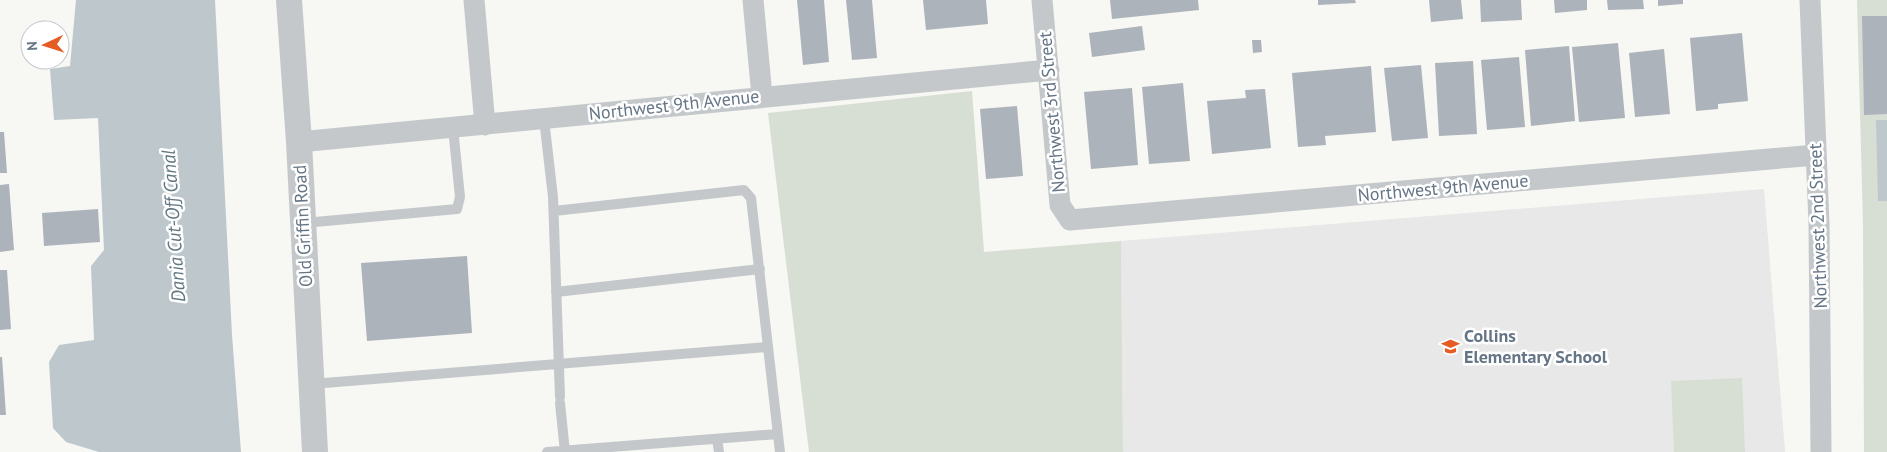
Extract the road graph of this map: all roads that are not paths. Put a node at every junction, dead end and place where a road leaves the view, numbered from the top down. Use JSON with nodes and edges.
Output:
{"nodes":[{"id":1,"x":289,"y":0,"type":"edge"},
{"id":2,"x":474,"y":0,"type":"edge"},
{"id":3,"x":753,"y":0,"type":"edge"},
{"id":4,"x":1042,"y":0,"type":"edge"},
{"id":5,"x":1810,"y":0,"type":"edge"},
{"id":6,"x":1049,"y":70,"type":"junction"},
{"id":7,"x":762,"y":96,"type":"junction"},
{"id":8,"x":544,"y":119,"type":"junction"},
{"id":9,"x":485,"y":125,"type":"junction"},
{"id":10,"x":453,"y":128,"type":"junction"},
{"id":11,"x":299,"y":142,"type":"junction"},
{"id":12,"x":1816,"y":155,"type":"junction"},
{"id":13,"x":554,"y":211,"type":"junction"},
{"id":14,"x":1070,"y":220,"type":"joint"},
{"id":15,"x":303,"y":223,"type":"junction"},
{"id":16,"x":760,"y":269,"type":"junction"},
{"id":17,"x":556,"y":292,"type":"junction"},
{"id":18,"x":768,"y":347,"type":"junction"},
{"id":19,"x":558,"y":365,"type":"junction"},
{"id":20,"x":311,"y":384,"type":"junction"},
{"id":21,"x":778,"y":434,"type":"junction"},
{"id":22,"x":717,"y":439,"type":"junction"},
{"id":23,"x":639,"y":449,"type":"edge"},
{"id":24,"x":315,"y":452,"type":"edge"},
{"id":25,"x":547,"y":452,"type":"edge"},
{"id":26,"x":565,"y":452,"type":"edge"},
{"id":27,"x":719,"y":452,"type":"edge"},
{"id":28,"x":780,"y":452,"type":"edge"},
{"id":29,"x":1821,"y":452,"type":"edge"}],
"edges":[{"from":1,"to":11,"type":"street","name":"Old Griffin Road"},
{"from":2,"to":9,"type":"street"},
{"from":3,"to":7,"type":"street"},
{"from":4,"to":6,"type":"street","name":"Northwest 3rd Street"},
{"from":5,"to":12,"type":"street","name":"Northwest 2nd Street"},
{"from":6,"to":7,"type":"street","name":"Northwest 9th Avenue"},
{"from":6,"to":14,"type":"street","name":"Northwest 3rd Street"},
{"from":7,"to":8,"type":"street","name":"Northwest 9th Avenue"},
{"from":8,"to":9,"type":"street","name":"Northwest 9th Avenue"},
{"from":8,"to":13,"type":"lane"},
{"from":9,"to":10,"type":"street","name":"Northwest 9th Avenue"},
{"from":10,"to":11,"type":"street","name":"Northwest 9th Avenue"},
{"from":10,"to":15,"type":"lane"},
{"from":11,"to":15,"type":"street","name":"Old Griffin Road"},
{"from":12,"to":14,"type":"street","name":"Northwest 9th Avenue"},
{"from":12,"to":29,"type":"street","name":"Northwest 2nd Street"},
{"from":13,"to":16,"type":"lane"},
{"from":13,"to":17,"type":"lane"},
{"from":15,"to":20,"type":"street","name":"Old Griffin Road"},
{"from":16,"to":17,"type":"lane"},
{"from":16,"to":18,"type":"lane"},
{"from":17,"to":19,"type":"lane"},
{"from":18,"to":19,"type":"lane"},
{"from":18,"to":21,"type":"lane"},
{"from":19,"to":20,"type":"lane"},
{"from":19,"to":26,"type":"lane"},
{"from":20,"to":24,"type":"street","name":"Old Griffin Road"},
{"from":21,"to":22,"type":"lane"},
{"from":21,"to":28,"type":"lane"},
{"from":22,"to":23,"type":"lane"},
{"from":22,"to":27,"type":"lane"},
{"from":23,"to":26,"type":"lane"},
{"from":25,"to":26,"type":"lane"}]}
